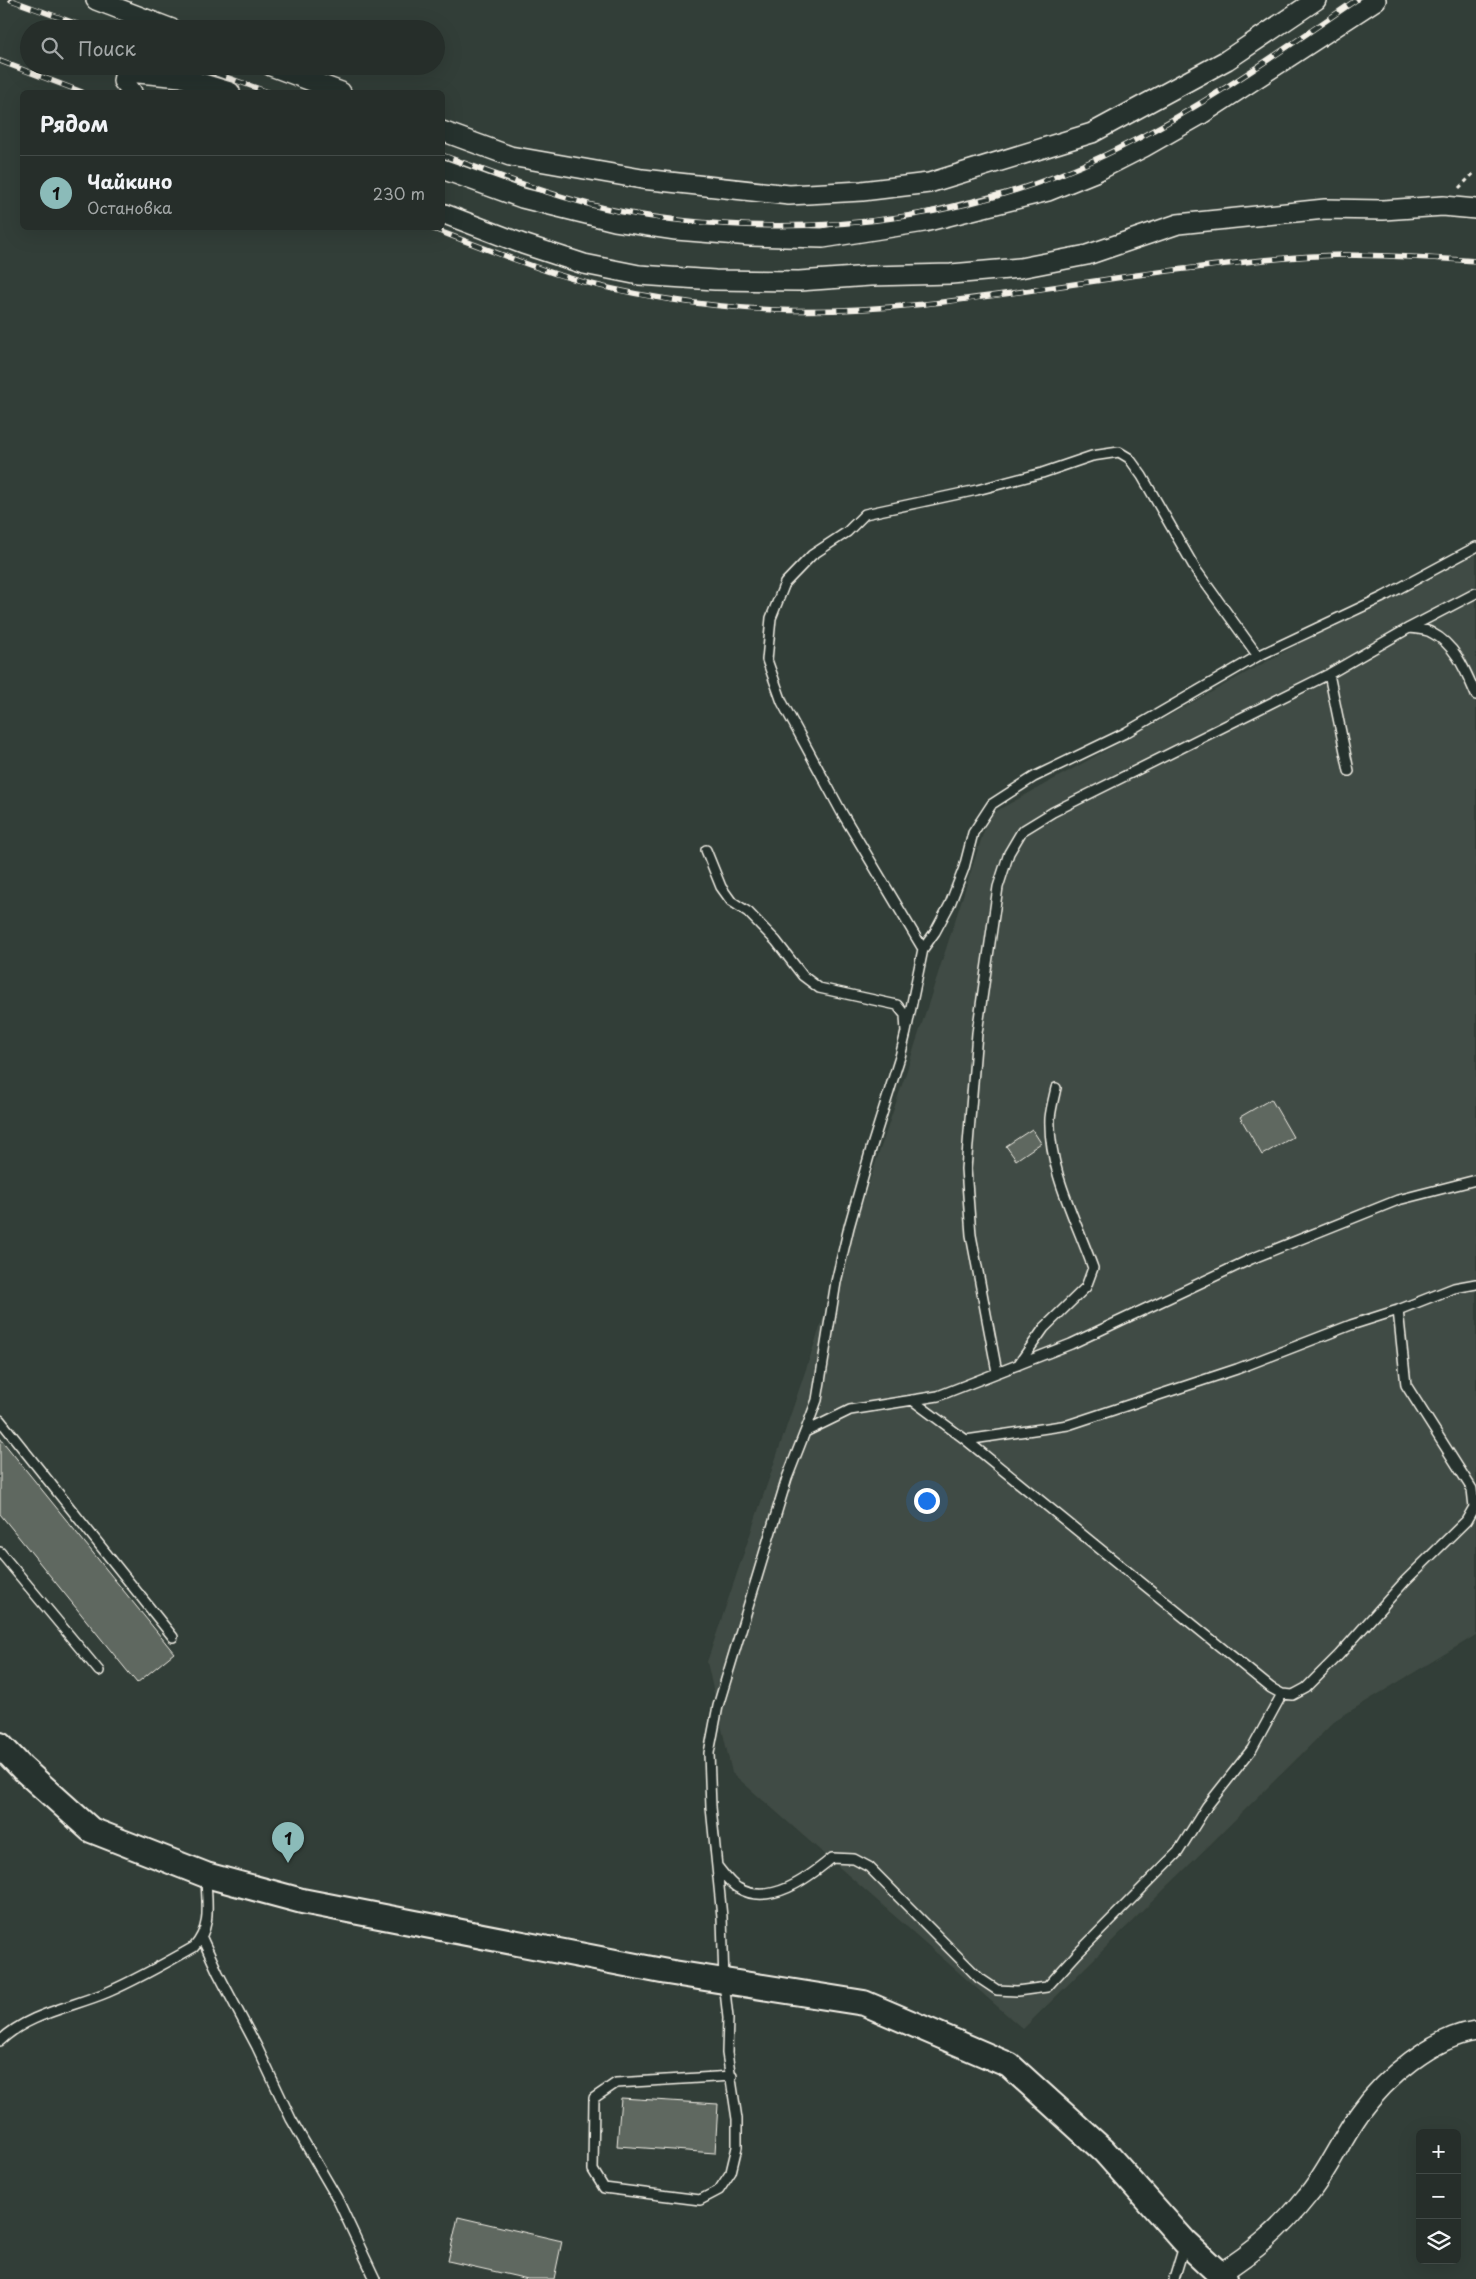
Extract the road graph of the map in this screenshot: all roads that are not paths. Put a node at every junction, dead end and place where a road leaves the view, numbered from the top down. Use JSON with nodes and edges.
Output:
{"nodes":[{"id":1,"x":96,"y":0,"type":"edge"},
{"id":2,"x":1316,"y":0,"type":"edge"},
{"id":3,"x":1376,"y":0,"type":"edge"},
{"id":4,"x":148,"y":20,"type":"edge"},
{"id":5,"x":125,"y":75,"type":"edge"},
{"id":6,"x":160,"y":75,"type":"edge"},
{"id":7,"x":295,"y":75,"type":"edge"},
{"id":8,"x":130,"y":90,"type":"edge"},
{"id":9,"x":223,"y":90,"type":"edge"},
{"id":10,"x":336,"y":90,"type":"edge"},
{"id":11,"x":445,"y":132,"type":"edge"},
{"id":12,"x":445,"y":170,"type":"edge"},
{"id":13,"x":1476,"y":209,"type":"edge"},
{"id":14,"x":445,"y":214,"type":"edge"},
{"id":15,"x":1476,"y":547,"type":"edge"},
{"id":16,"x":1476,"y":593,"type":"edge"},
{"id":17,"x":1409,"y":628,"type":"junction"},
{"id":18,"x":1258,"y":656,"type":"junction"},
{"id":19,"x":1329,"y":674,"type":"junction"},
{"id":20,"x":1476,"y":695,"type":"edge"},
{"id":21,"x":1349,"y":771,"type":"dead end"},
{"id":22,"x":706,"y":850,"type":"dead end"},
{"id":23,"x":923,"y":949,"type":"junction"},
{"id":24,"x":906,"y":1032,"type":"junction"},
{"id":25,"x":1056,"y":1088,"type":"dead end"},
{"id":26,"x":1476,"y":1180,"type":"edge"},
{"id":27,"x":1476,"y":1284,"type":"edge"},
{"id":28,"x":1398,"y":1310,"type":"junction"},
{"id":29,"x":1018,"y":1365,"type":"junction"},
{"id":30,"x":997,"y":1372,"type":"junction"},
{"id":31,"x":912,"y":1400,"type":"junction"},
{"id":32,"x":0,"y":1420,"type":"edge"},
{"id":33,"x":805,"y":1432,"type":"junction"},
{"id":34,"x":966,"y":1440,"type":"junction"},
{"id":35,"x":0,"y":1552,"type":"edge"},
{"id":36,"x":173,"y":1638,"type":"dead end"},
{"id":37,"x":99,"y":1671,"type":"dead end"},
{"id":38,"x":1282,"y":1694,"type":"junction"},
{"id":39,"x":0,"y":1745,"type":"edge"},
{"id":40,"x":717,"y":1866,"type":"junction"},
{"id":41,"x":206,"y":1875,"type":"junction"},
{"id":42,"x":202,"y":1938,"type":"junction"},
{"id":43,"x":724,"y":1982,"type":"junction"},
{"id":44,"x":1476,"y":2031,"type":"edge"},
{"id":45,"x":0,"y":2041,"type":"edge"},
{"id":46,"x":732,"y":2076,"type":"junction"},
{"id":47,"x":1185,"y":2242,"type":"junction"},
{"id":48,"x":1222,"y":2276,"type":"edge"},
{"id":49,"x":375,"y":2279,"type":"edge"},
{"id":50,"x":1174,"y":2279,"type":"edge"}],
"edges":[{"from":1,"to":4,"type":"street"},
{"from":2,"to":11,"type":"street"},
{"from":3,"to":12,"type":"street"},
{"from":5,"to":8,"type":"street"},
{"from":6,"to":9,"type":"street"},
{"from":7,"to":10,"type":"street"},
{"from":13,"to":14,"type":"street"},
{"from":15,"to":18,"type":"lane"},
{"from":16,"to":17,"type":"lane"},
{"from":17,"to":19,"type":"lane"},
{"from":17,"to":20,"type":"lane"},
{"from":18,"to":23,"type":"lane"},
{"from":18,"to":23,"type":"lane"},
{"from":19,"to":21,"type":"lane"},
{"from":19,"to":30,"type":"lane"},
{"from":22,"to":24,"type":"lane"},
{"from":23,"to":24,"type":"lane"},
{"from":24,"to":33,"type":"lane"},
{"from":25,"to":29,"type":"lane"},
{"from":26,"to":29,"type":"lane"},
{"from":27,"to":28,"type":"lane"},
{"from":28,"to":34,"type":"lane"},
{"from":28,"to":38,"type":"lane"},
{"from":29,"to":30,"type":"lane"},
{"from":30,"to":31,"type":"lane"},
{"from":31,"to":33,"type":"lane"},
{"from":31,"to":34,"type":"lane"},
{"from":32,"to":36,"type":"lane"},
{"from":33,"to":40,"type":"lane"},
{"from":34,"to":38,"type":"lane"},
{"from":35,"to":37,"type":"lane"},
{"from":38,"to":40,"type":"lane"},
{"from":39,"to":41,"type":"street"},
{"from":40,"to":43,"type":"lane"},
{"from":41,"to":42,"type":"lane"},
{"from":41,"to":43,"type":"street"},
{"from":42,"to":45,"type":"lane"},
{"from":42,"to":49,"type":"lane"},
{"from":43,"to":46,"type":"lane"},
{"from":43,"to":47,"type":"street"},
{"from":44,"to":48,"type":"street"},
{"from":46,"to":46,"type":"lane"},
{"from":47,"to":48,"type":"street"},
{"from":47,"to":50,"type":"lane"}]}
